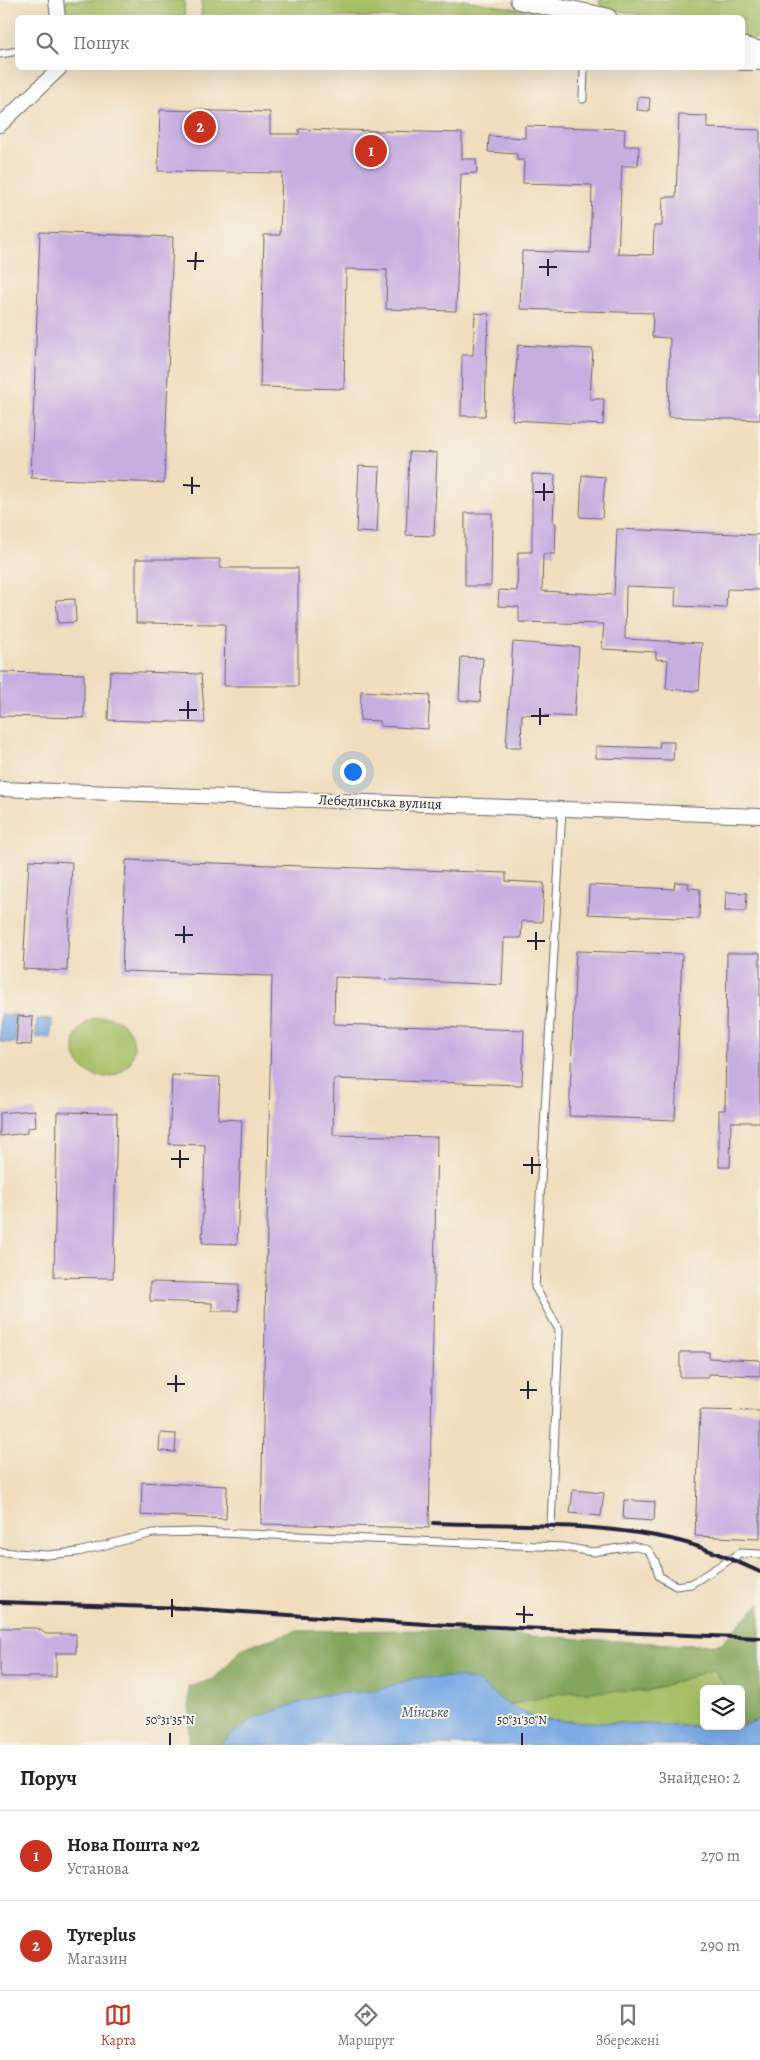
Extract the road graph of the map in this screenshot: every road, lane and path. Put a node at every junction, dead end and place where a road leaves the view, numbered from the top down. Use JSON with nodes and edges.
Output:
{"nodes":[{"id":1,"x":520,"y":0,"type":"edge"},
{"id":2,"x":592,"y":15,"type":"edge"},
{"id":3,"x":745,"y":48,"type":"edge"},
{"id":4,"x":760,"y":51,"type":"edge"},
{"id":5,"x":15,"y":52,"type":"edge"},
{"id":6,"x":0,"y":54,"type":"edge"},
{"id":7,"x":745,"y":63,"type":"edge"},
{"id":8,"x":760,"y":63,"type":"edge"},
{"id":9,"x":55,"y":70,"type":"edge"},
{"id":10,"x":584,"y":70,"type":"edge"},
{"id":11,"x":583,"y":99,"type":"dead end"},
{"id":12,"x":0,"y":125,"type":"edge"},
{"id":13,"x":0,"y":789,"type":"edge"},
{"id":14,"x":562,"y":809,"type":"junction"},
{"id":15,"x":760,"y":816,"type":"edge"},
{"id":16,"x":552,"y":1527,"type":"dead end"},
{"id":17,"x":0,"y":1552,"type":"edge"},
{"id":18,"x":760,"y":1554,"type":"edge"}],
"edges":[{"from":1,"to":2,"type":"main road"},
{"from":3,"to":4,"type":"main road"},
{"from":5,"to":6,"type":"lane"},
{"from":7,"to":8,"type":"street"},
{"from":9,"to":12,"type":"street"},
{"from":10,"to":11,"type":"lane"},
{"from":13,"to":14,"type":"street","name":"Лебединська вулиця"},
{"from":14,"to":15,"type":"street","name":"Лебединська вулиця"},
{"from":14,"to":16,"type":"lane"},
{"from":17,"to":18,"type":"lane"}]}
